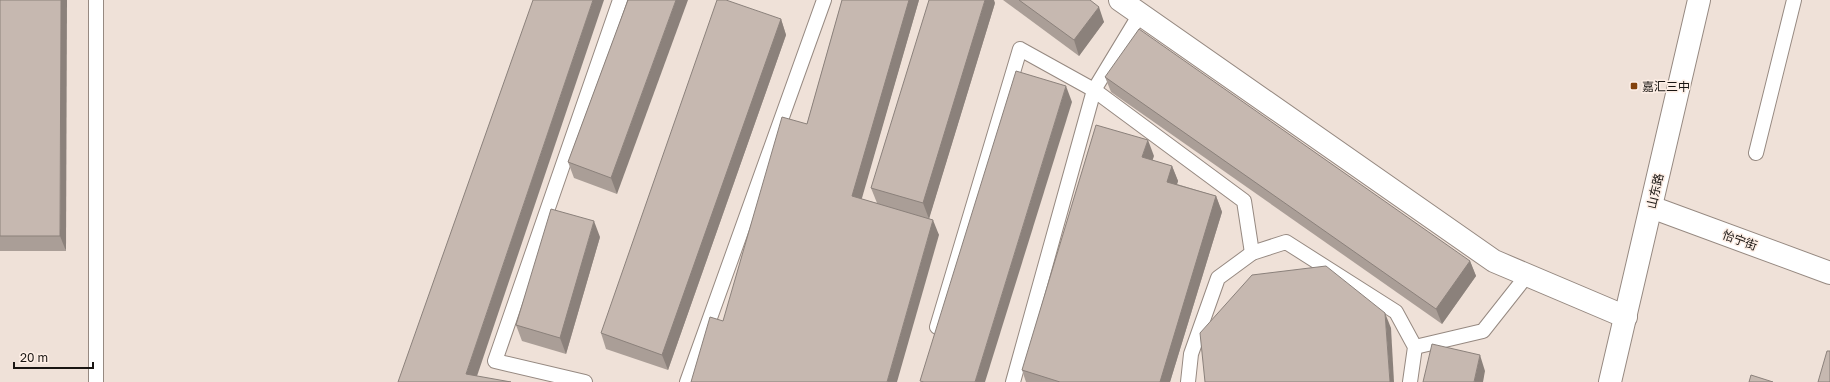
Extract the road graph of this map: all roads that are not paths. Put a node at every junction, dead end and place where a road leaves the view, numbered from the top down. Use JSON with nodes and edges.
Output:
{"nodes":[{"id":1,"x":96,"y":0,"type":"edge"},
{"id":2,"x":620,"y":0,"type":"edge"},
{"id":3,"x":824,"y":0,"type":"edge"},
{"id":4,"x":1120,"y":0,"type":"edge"},
{"id":5,"x":1699,"y":0,"type":"edge"},
{"id":6,"x":1794,"y":0,"type":"edge"},
{"id":7,"x":1140,"y":14,"type":"junction"},
{"id":8,"x":1094,"y":90,"type":"junction"},
{"id":9,"x":1756,"y":153,"type":"dead end"},
{"id":10,"x":1651,"y":207,"type":"junction"},
{"id":11,"x":1252,"y":253,"type":"junction"},
{"id":12,"x":1830,"y":273,"type":"edge"},
{"id":13,"x":1528,"y":274,"type":"junction"},
{"id":14,"x":1626,"y":317,"type":"junction"},
{"id":15,"x":934,"y":337,"type":"edge"},
{"id":16,"x":1415,"y":347,"type":"junction"},
{"id":17,"x":96,"y":382,"type":"edge"},
{"id":18,"x":585,"y":382,"type":"edge"},
{"id":19,"x":688,"y":382,"type":"edge"},
{"id":20,"x":1013,"y":382,"type":"edge"},
{"id":21,"x":1188,"y":382,"type":"edge"},
{"id":22,"x":1410,"y":382,"type":"edge"},
{"id":23,"x":1610,"y":382,"type":"edge"}],
"edges":[{"from":1,"to":17,"type":"lane"},
{"from":2,"to":18,"type":"lane"},
{"from":3,"to":19,"type":"lane"},
{"from":4,"to":7,"type":"street"},
{"from":5,"to":10,"type":"street","name":"山东路"},
{"from":6,"to":9,"type":"lane"},
{"from":7,"to":8,"type":"lane"},
{"from":7,"to":13,"type":"street"},
{"from":8,"to":11,"type":"lane"},
{"from":8,"to":15,"type":"lane"},
{"from":8,"to":20,"type":"lane"},
{"from":10,"to":12,"type":"street","name":"怡宁街"},
{"from":10,"to":14,"type":"street","name":"山东路"},
{"from":11,"to":16,"type":"lane"},
{"from":11,"to":21,"type":"lane"},
{"from":13,"to":14,"type":"street"},
{"from":13,"to":16,"type":"lane"},
{"from":14,"to":23,"type":"street","name":"山东路"},
{"from":16,"to":22,"type":"lane"}]}
